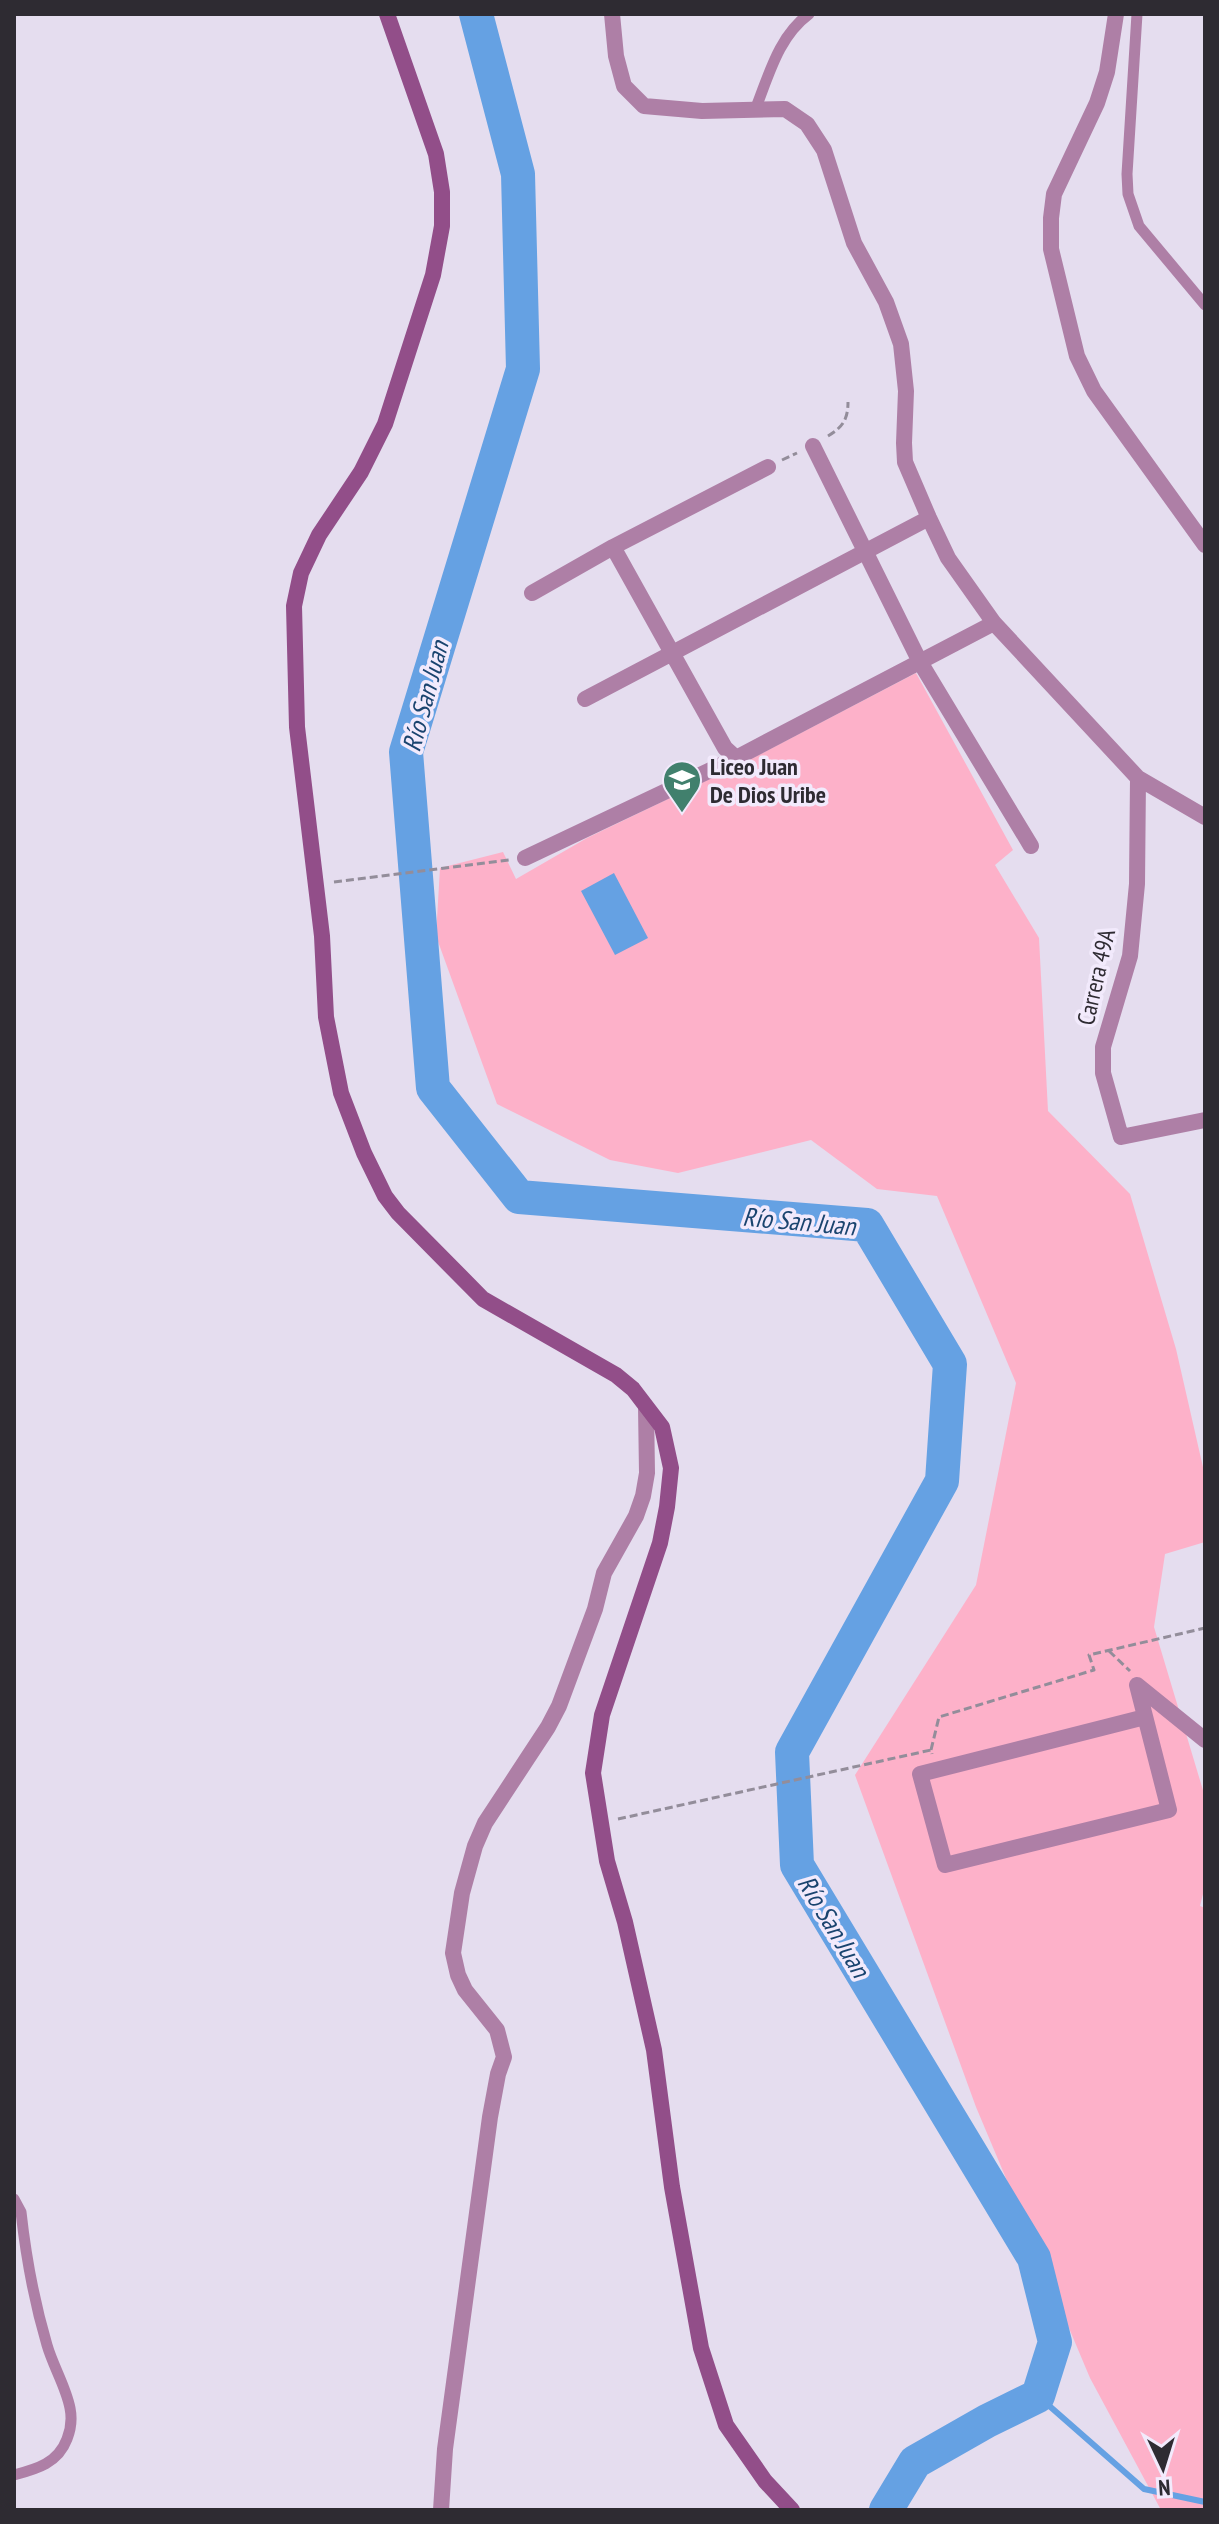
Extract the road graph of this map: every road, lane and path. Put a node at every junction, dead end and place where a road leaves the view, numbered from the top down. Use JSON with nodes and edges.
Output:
{"nodes":[{"id":1,"x":387,"y":14,"type":"edge"},
{"id":2,"x":612,"y":14,"type":"edge"},
{"id":3,"x":809,"y":14,"type":"edge"},
{"id":4,"x":1116,"y":14,"type":"edge"},
{"id":5,"x":1137,"y":14,"type":"edge"},
{"id":6,"x":755,"y":110,"type":"junction"},
{"id":7,"x":1205,"y":305,"type":"edge"},
{"id":8,"x":813,"y":446,"type":"dead end"},
{"id":9,"x":768,"y":467,"type":"dead end"},
{"id":10,"x":929,"y":518,"type":"junction"},
{"id":11,"x":1205,"y":545,"type":"edge"},
{"id":12,"x":613,"y":547,"type":"junction"},
{"id":13,"x":867,"y":552,"type":"junction"},
{"id":14,"x":532,"y":593,"type":"dead end"},
{"id":15,"x":994,"y":623,"type":"junction"},
{"id":16,"x":672,"y":653,"type":"junction"},
{"id":17,"x":920,"y":662,"type":"junction"},
{"id":18,"x":585,"y":699,"type":"dead end"},
{"id":19,"x":736,"y":758,"type":"junction"},
{"id":20,"x":1138,"y":778,"type":"junction"},
{"id":21,"x":1205,"y":817,"type":"edge"},
{"id":22,"x":1031,"y":846,"type":"dead end"},
{"id":23,"x":525,"y":858,"type":"joint"},
{"id":24,"x":345,"y":881,"type":"dead end"},
{"id":25,"x":1205,"y":1120,"type":"edge"},
{"id":26,"x":646,"y":1407,"type":"junction"},
{"id":27,"x":1205,"y":1628,"type":"edge"},
{"id":28,"x":1108,"y":1650,"type":"junction"},
{"id":29,"x":1137,"y":1685,"type":"junction"},
{"id":30,"x":1145,"y":1717,"type":"junction"},
{"id":31,"x":1205,"y":1740,"type":"edge"},
{"id":32,"x":931,"y":1750,"type":"junction"},
{"id":33,"x":938,"y":1769,"type":"junction"},
{"id":34,"x":601,"y":1823,"type":"junction"},
{"id":35,"x":14,"y":2199,"type":"edge"},
{"id":36,"x":14,"y":2475,"type":"edge"},
{"id":37,"x":441,"y":2510,"type":"edge"},
{"id":38,"x":792,"y":2510,"type":"edge"}],
"edges":[{"from":1,"to":26,"type":"main road"},
{"from":2,"to":6,"type":"street"},
{"from":3,"to":6,"type":"lane"},
{"from":4,"to":11,"type":"street"},
{"from":5,"to":7,"type":"lane"},
{"from":6,"to":10,"type":"street"},
{"from":8,"to":13,"type":"street"},
{"from":9,"to":12,"type":"street"},
{"from":10,"to":13,"type":"street"},
{"from":10,"to":15,"type":"street"},
{"from":12,"to":14,"type":"street"},
{"from":12,"to":16,"type":"street"},
{"from":13,"to":16,"type":"street"},
{"from":13,"to":17,"type":"street"},
{"from":15,"to":17,"type":"street"},
{"from":15,"to":20,"type":"street"},
{"from":16,"to":18,"type":"street"},
{"from":16,"to":19,"type":"street"},
{"from":17,"to":19,"type":"street"},
{"from":17,"to":22,"type":"street"},
{"from":19,"to":23,"type":"street"},
{"from":20,"to":21,"type":"street"},
{"from":20,"to":25,"type":"street","name":"Carrera 49A"},
{"from":23,"to":24,"type":"path"},
{"from":26,"to":34,"type":"main road"},
{"from":26,"to":37,"type":"street"},
{"from":27,"to":28,"type":"path"},
{"from":28,"to":29,"type":"path"},
{"from":28,"to":32,"type":"path"},
{"from":29,"to":30,"type":"street"},
{"from":29,"to":31,"type":"street"},
{"from":30,"to":33,"type":"street"},
{"from":30,"to":33,"type":"street"},
{"from":32,"to":33,"type":"path"},
{"from":32,"to":34,"type":"path"},
{"from":34,"to":38,"type":"main road"},
{"from":35,"to":36,"type":"lane"}]}
